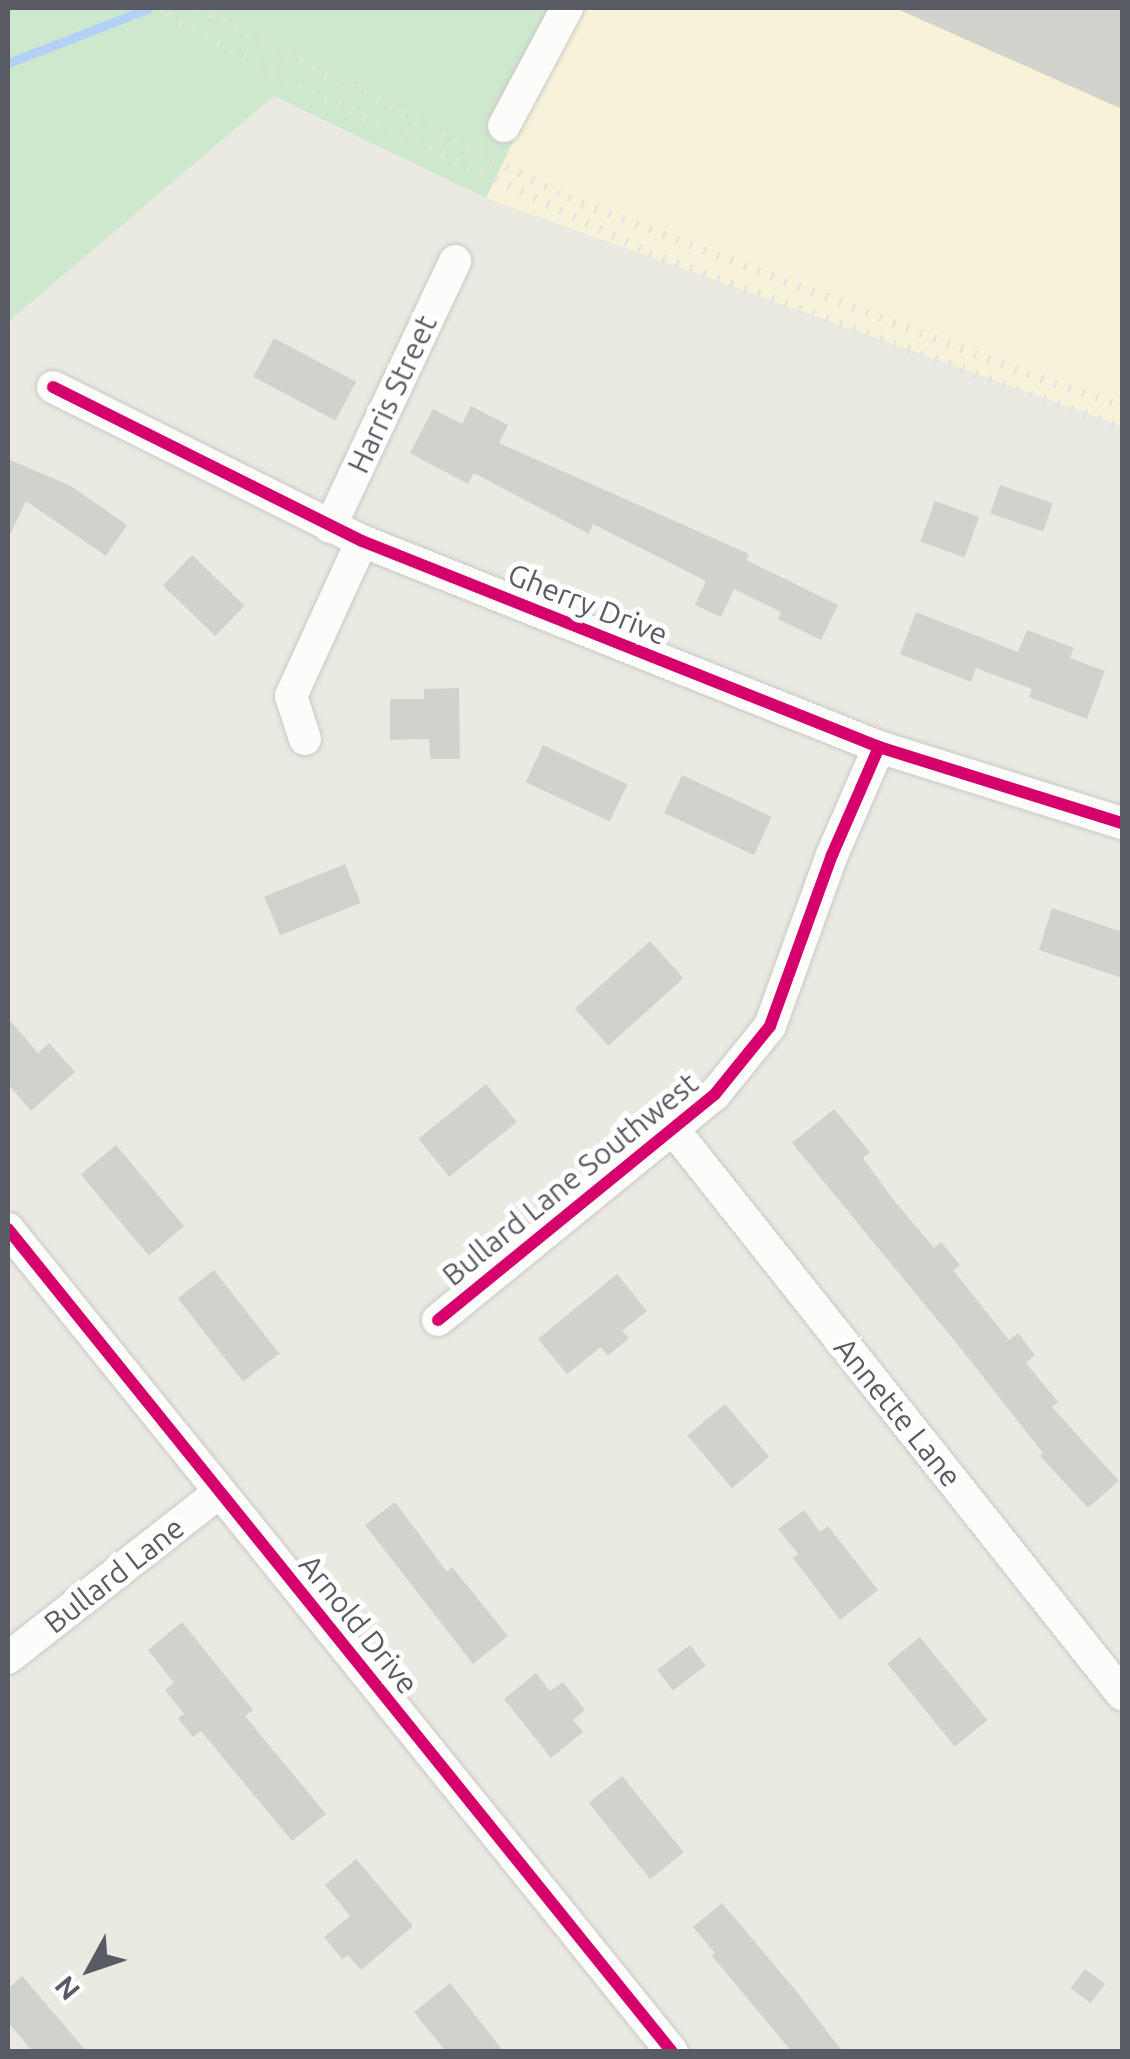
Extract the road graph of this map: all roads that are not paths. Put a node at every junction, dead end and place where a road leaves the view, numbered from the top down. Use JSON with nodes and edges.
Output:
{"nodes":[{"id":1,"x":566,"y":8,"type":"edge"},
{"id":2,"x":504,"y":126,"type":"dead end"},
{"id":3,"x":455,"y":261,"type":"dead end"},
{"id":4,"x":53,"y":387,"type":"dead end"},
{"id":5,"x":330,"y":527,"type":"junction"},
{"id":6,"x":362,"y":541,"type":"junction"},
{"id":7,"x":305,"y":739,"type":"dead end"},
{"id":8,"x":879,"y":748,"type":"junction"},
{"id":9,"x":1122,"y":823,"type":"edge"},
{"id":10,"x":673,"y":1130,"type":"junction"},
{"id":11,"x":8,"y":1229,"type":"edge"},
{"id":12,"x":438,"y":1320,"type":"dead end"},
{"id":13,"x":220,"y":1492,"type":"junction"},
{"id":14,"x":8,"y":1658,"type":"edge"},
{"id":15,"x":1122,"y":1694,"type":"edge"},
{"id":16,"x":672,"y":2052,"type":"edge"}],
"edges":[{"from":1,"to":2,"type":"street"},
{"from":3,"to":5,"type":"street","name":"Harris Street"},
{"from":4,"to":5,"type":"street","name":"Gherry Drive"},
{"from":5,"to":6,"type":"street","name":"Gherry Drive"},
{"from":6,"to":7,"type":"street"},
{"from":6,"to":8,"type":"street","name":"Gherry Drive"},
{"from":8,"to":9,"type":"street","name":"Gherry Drive"},
{"from":8,"to":10,"type":"street","name":"Bullard Lane Southwest"},
{"from":10,"to":12,"type":"street","name":"Bullard Lane Southwest"},
{"from":10,"to":15,"type":"street","name":"Annette Lane"},
{"from":11,"to":13,"type":"street","name":"Arnold Drive"},
{"from":13,"to":14,"type":"street","name":"Bullard Lane"},
{"from":13,"to":16,"type":"street","name":"Arnold Drive"}]}
